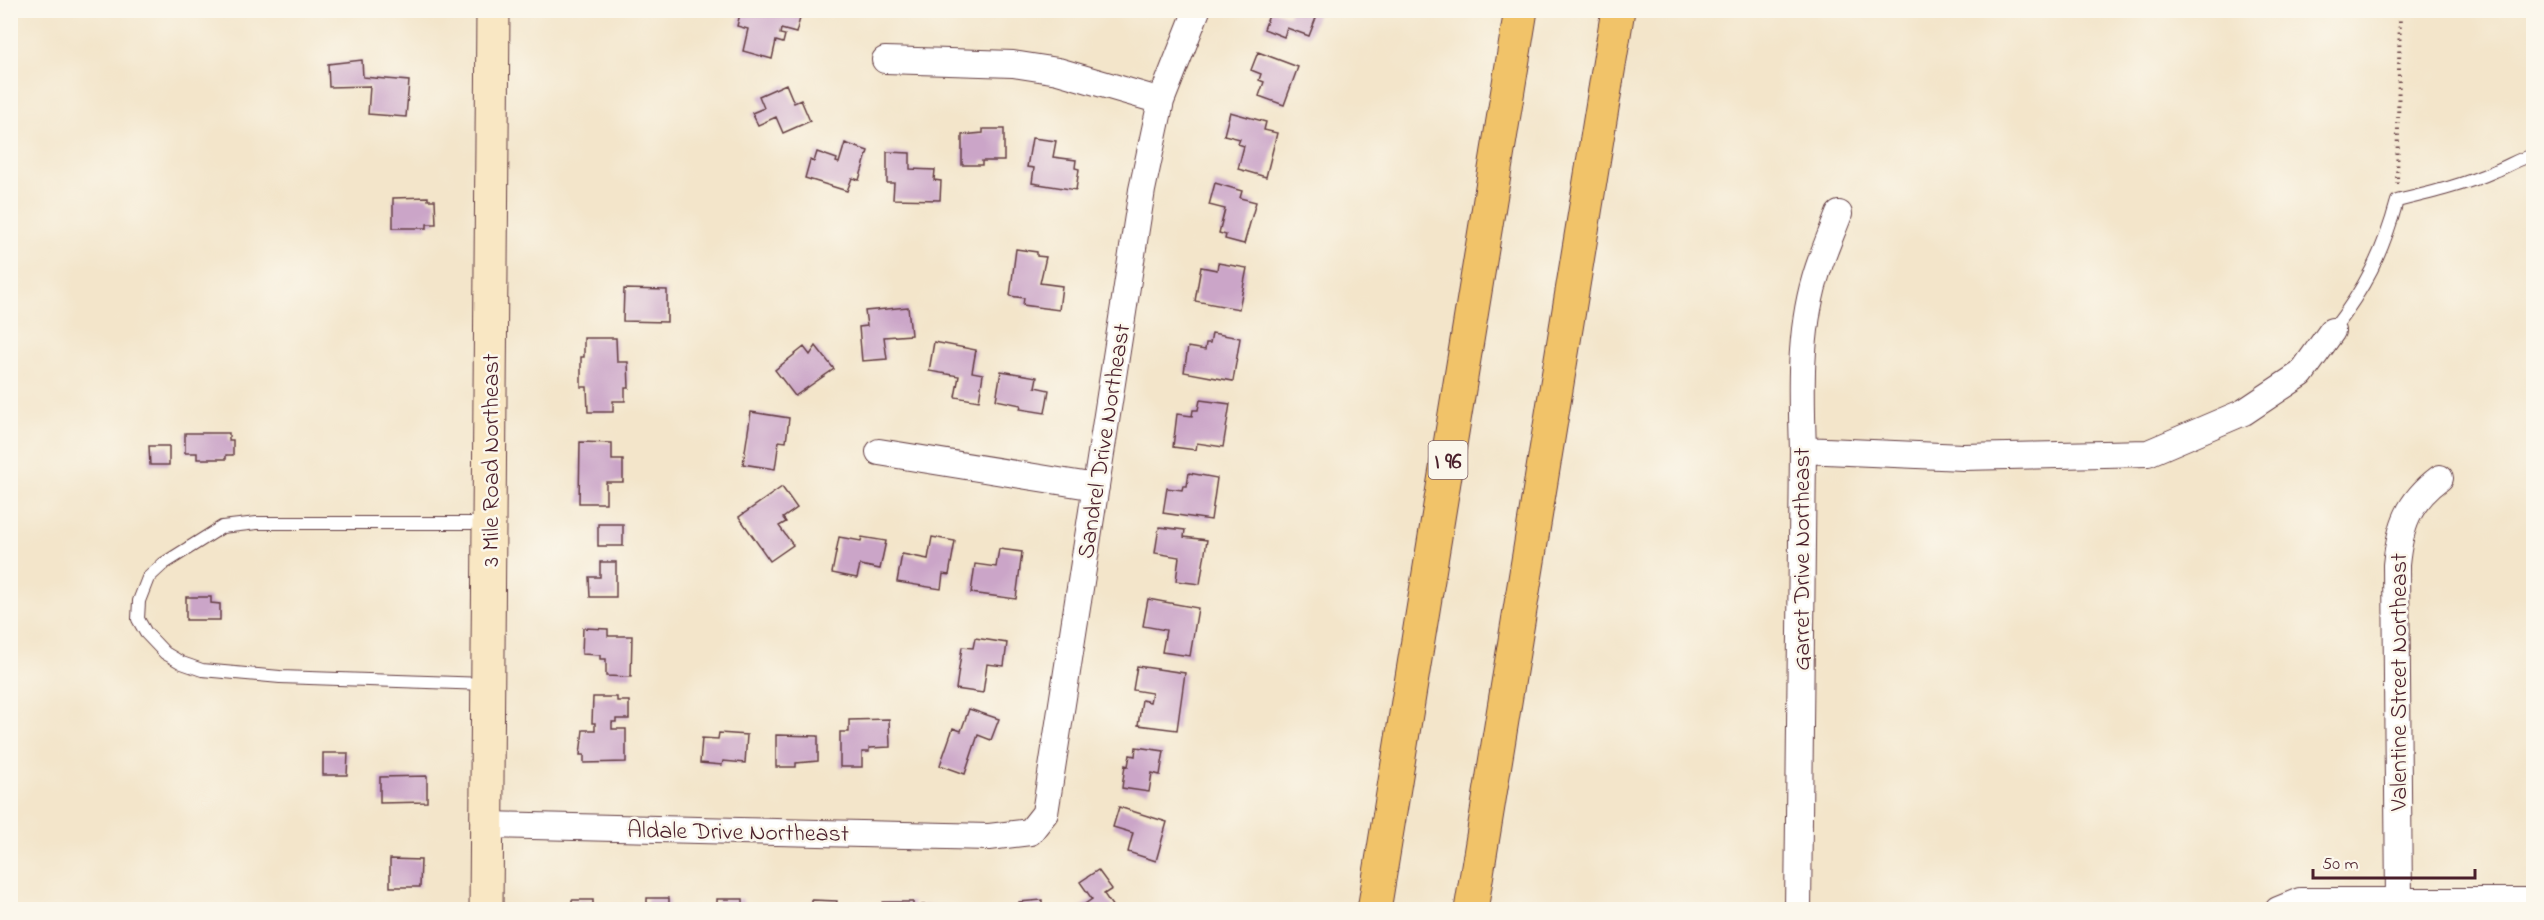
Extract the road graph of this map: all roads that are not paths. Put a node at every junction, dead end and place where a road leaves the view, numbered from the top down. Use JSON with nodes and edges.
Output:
{"nodes":[{"id":1,"x":493,"y":10,"type":"edge"},
{"id":2,"x":1197,"y":10,"type":"edge"},
{"id":3,"x":1521,"y":10,"type":"edge"},
{"id":4,"x":1618,"y":10,"type":"edge"},
{"id":5,"x":885,"y":60,"type":"dead end"},
{"id":6,"x":1161,"y":101,"type":"junction"},
{"id":7,"x":2534,"y":155,"type":"edge"},
{"id":8,"x":1839,"y":214,"type":"dead end"},
{"id":9,"x":2332,"y":331,"type":"joint"},
{"id":10,"x":1803,"y":450,"type":"junction"},
{"id":11,"x":879,"y":452,"type":"dead end"},
{"id":12,"x":2440,"y":478,"type":"dead end"},
{"id":13,"x":1096,"y":486,"type":"junction"},
{"id":14,"x":490,"y":523,"type":"junction"},
{"id":15,"x":488,"y":684,"type":"junction"},
{"id":16,"x":487,"y":825,"type":"junction"},
{"id":17,"x":989,"y":837,"type":"joint"},
{"id":18,"x":2399,"y":901,"type":"junction"},
{"id":19,"x":2523,"y":901,"type":"dead end"},
{"id":20,"x":486,"y":909,"type":"edge"},
{"id":21,"x":1374,"y":909,"type":"edge"},
{"id":22,"x":1471,"y":909,"type":"edge"},
{"id":23,"x":1798,"y":909,"type":"edge"},
{"id":24,"x":2278,"y":909,"type":"edge"}],
"edges":[{"from":1,"to":14,"type":"main road","name":"3 Mile Road Northeast"},
{"from":2,"to":6,"type":"street","name":"Sandrel Drive Northeast"},
{"from":3,"to":21,"type":"highway","number":"I 96"},
{"from":4,"to":22,"type":"highway"},
{"from":5,"to":6,"type":"street"},
{"from":6,"to":13,"type":"street","name":"Sandrel Drive Northeast"},
{"from":7,"to":9,"type":"lane"},
{"from":8,"to":10,"type":"street","name":"Garret Drive Northeast"},
{"from":9,"to":10,"type":"street"},
{"from":10,"to":23,"type":"street","name":"Garret Drive Northeast"},
{"from":11,"to":13,"type":"street"},
{"from":12,"to":18,"type":"street","name":"Valentine Street Northeast"},
{"from":13,"to":17,"type":"street","name":"Sandrel Drive Northeast"},
{"from":14,"to":15,"type":"main road","name":"3 Mile Road Northeast"},
{"from":14,"to":15,"type":"lane"},
{"from":15,"to":16,"type":"main road","name":"3 Mile Road Northeast"},
{"from":16,"to":17,"type":"street","name":"Aldale Drive Northeast"},
{"from":16,"to":20,"type":"main road","name":"3 Mile Road Northeast"},
{"from":18,"to":19,"type":"street"},
{"from":18,"to":24,"type":"street"}]}
